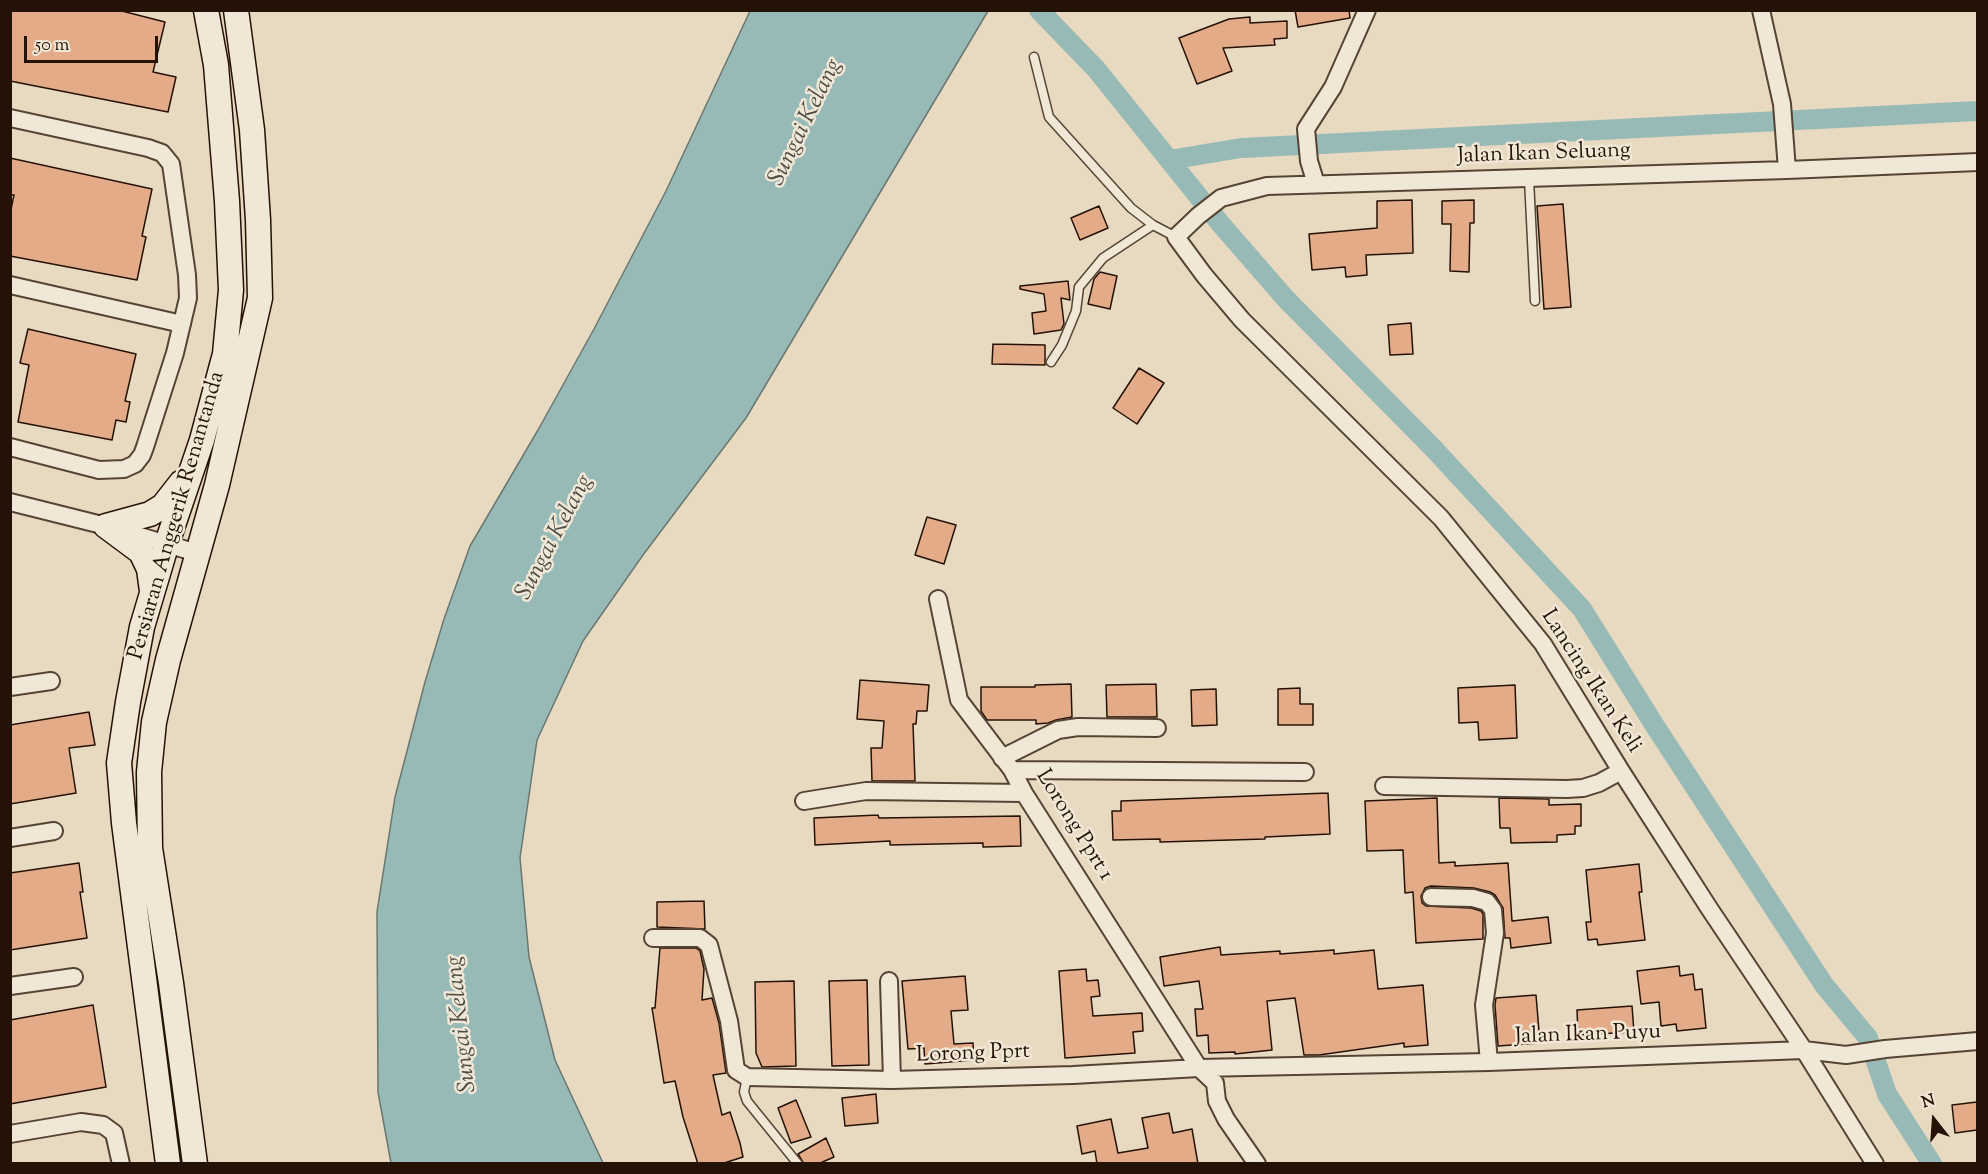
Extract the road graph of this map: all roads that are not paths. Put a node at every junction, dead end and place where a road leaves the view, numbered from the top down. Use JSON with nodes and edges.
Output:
{"nodes":[{"id":1,"x":206,"y":10,"type":"edge"},
{"id":2,"x":236,"y":10,"type":"edge"},
{"id":3,"x":1367,"y":10,"type":"edge"},
{"id":4,"x":1761,"y":10,"type":"edge"},
{"id":5,"x":1035,"y":57,"type":"dead end"},
{"id":6,"x":10,"y":118,"type":"edge"},
{"id":7,"x":1977,"y":162,"type":"edge"},
{"id":8,"x":1787,"y":170,"type":"junction"},
{"id":9,"x":1529,"y":178,"type":"junction"},
{"id":10,"x":1316,"y":184,"type":"junction"},
{"id":11,"x":1153,"y":225,"type":"junction"},
{"id":12,"x":1176,"y":237,"type":"junction"},
{"id":13,"x":10,"y":285,"type":"edge"},
{"id":14,"x":1535,"y":301,"type":"dead end"},
{"id":15,"x":183,"y":324,"type":"junction"},
{"id":16,"x":1050,"y":362,"type":"dead end"},
{"id":17,"x":10,"y":447,"type":"edge"},
{"id":18,"x":194,"y":465,"type":"junction"},
{"id":19,"x":10,"y":502,"type":"edge"},
{"id":20,"x":106,"y":526,"type":"junction"},
{"id":21,"x":167,"y":543,"type":"junction"},
{"id":22,"x":197,"y":553,"type":"junction"},
{"id":23,"x":152,"y":591,"type":"junction"},
{"id":24,"x":938,"y":599,"type":"dead end"},
{"id":25,"x":51,"y":681,"type":"dead end"},
{"id":26,"x":10,"y":687,"type":"edge"},
{"id":27,"x":1157,"y":728,"type":"dead end"},
{"id":28,"x":1007,"y":764,"type":"junction"},
{"id":29,"x":1621,"y":771,"type":"junction"},
{"id":30,"x":1305,"y":772,"type":"dead end"},
{"id":31,"x":1384,"y":786,"type":"dead end"},
{"id":32,"x":1024,"y":793,"type":"junction"},
{"id":33,"x":804,"y":801,"type":"dead end"},
{"id":34,"x":54,"y":831,"type":"dead end"},
{"id":35,"x":10,"y":838,"type":"edge"},
{"id":36,"x":1431,"y":897,"type":"dead end"},
{"id":37,"x":653,"y":938,"type":"dead end"},
{"id":38,"x":74,"y":977,"type":"dead end"},
{"id":39,"x":889,"y":981,"type":"dead end"},
{"id":40,"x":10,"y":986,"type":"edge"},
{"id":41,"x":1977,"y":1041,"type":"edge"},
{"id":42,"x":1804,"y":1050,"type":"junction"},
{"id":43,"x":1489,"y":1062,"type":"junction"},
{"id":44,"x":1199,"y":1068,"type":"junction"},
{"id":45,"x":747,"y":1077,"type":"junction"},
{"id":46,"x":892,"y":1080,"type":"junction"},
{"id":47,"x":10,"y":1134,"type":"edge"},
{"id":48,"x":121,"y":1164,"type":"edge"},
{"id":49,"x":168,"y":1164,"type":"edge"},
{"id":50,"x":195,"y":1164,"type":"edge"},
{"id":51,"x":798,"y":1164,"type":"edge"},
{"id":52,"x":1257,"y":1164,"type":"edge"},
{"id":53,"x":1875,"y":1164,"type":"edge"}],
"edges":[{"from":1,"to":18,"type":"main road","name":"Persiaran Anggerik Renantanda"},
{"from":2,"to":22,"type":"main road","name":"Persiaran Anggerik Renantanda"},
{"from":3,"to":10,"type":"street"},
{"from":4,"to":8,"type":"street"},
{"from":5,"to":11,"type":"lane"},
{"from":6,"to":15,"type":"street"},
{"from":7,"to":8,"type":"street","name":"Jalan Ikan Seluang"},
{"from":8,"to":9,"type":"street","name":"Jalan Ikan Seluang"},
{"from":9,"to":10,"type":"street","name":"Jalan Ikan Seluang"},
{"from":9,"to":14,"type":"lane"},
{"from":10,"to":12,"type":"street","name":"Jalan Ikan Seluang"},
{"from":11,"to":12,"type":"lane"},
{"from":11,"to":16,"type":"lane"},
{"from":12,"to":29,"type":"street","name":"Lancing Ikan Keli"},
{"from":13,"to":15,"type":"street"},
{"from":15,"to":17,"type":"street"},
{"from":18,"to":20,"type":"main road"},
{"from":18,"to":21,"type":"main road","name":"Persiaran Anggerik Renantanda"},
{"from":19,"to":20,"type":"street"},
{"from":20,"to":21,"type":"street"},
{"from":20,"to":23,"type":"main road"},
{"from":21,"to":22,"type":"street"},
{"from":21,"to":23,"type":"main road","name":"Persiaran Anggerik Renantanda"},
{"from":22,"to":50,"type":"main road","name":"Persiaran Anggerik Renantanda"},
{"from":23,"to":49,"type":"main road","name":"Persiaran Anggerik Renantanda"},
{"from":24,"to":28,"type":"street","name":"Lorong Pprt 1"},
{"from":25,"to":26,"type":"street"},
{"from":27,"to":28,"type":"street"},
{"from":28,"to":30,"type":"street"},
{"from":28,"to":32,"type":"street","name":"Lorong Pprt 1"},
{"from":29,"to":31,"type":"street"},
{"from":29,"to":42,"type":"street","name":"Lancing Ikan Keli"},
{"from":32,"to":33,"type":"street"},
{"from":32,"to":44,"type":"street","name":"Lorong Pprt 1"},
{"from":34,"to":35,"type":"street"},
{"from":36,"to":43,"type":"street"},
{"from":37,"to":45,"type":"street"},
{"from":38,"to":40,"type":"street"},
{"from":39,"to":46,"type":"street"},
{"from":41,"to":42,"type":"street","name":"Jalan Ikan Puyu"},
{"from":42,"to":43,"type":"street","name":"Jalan Ikan Puyu"},
{"from":42,"to":53,"type":"street","name":"Lancing Ikan Keli"},
{"from":43,"to":44,"type":"street","name":"Jalan Ikan Puyu"},
{"from":44,"to":46,"type":"street","name":"Lorong Pprt"},
{"from":44,"to":52,"type":"street","name":"Lorong Pprt 1"},
{"from":45,"to":46,"type":"street","name":"Lorong Pprt"},
{"from":45,"to":51,"type":"lane"},
{"from":47,"to":48,"type":"street"}]}
